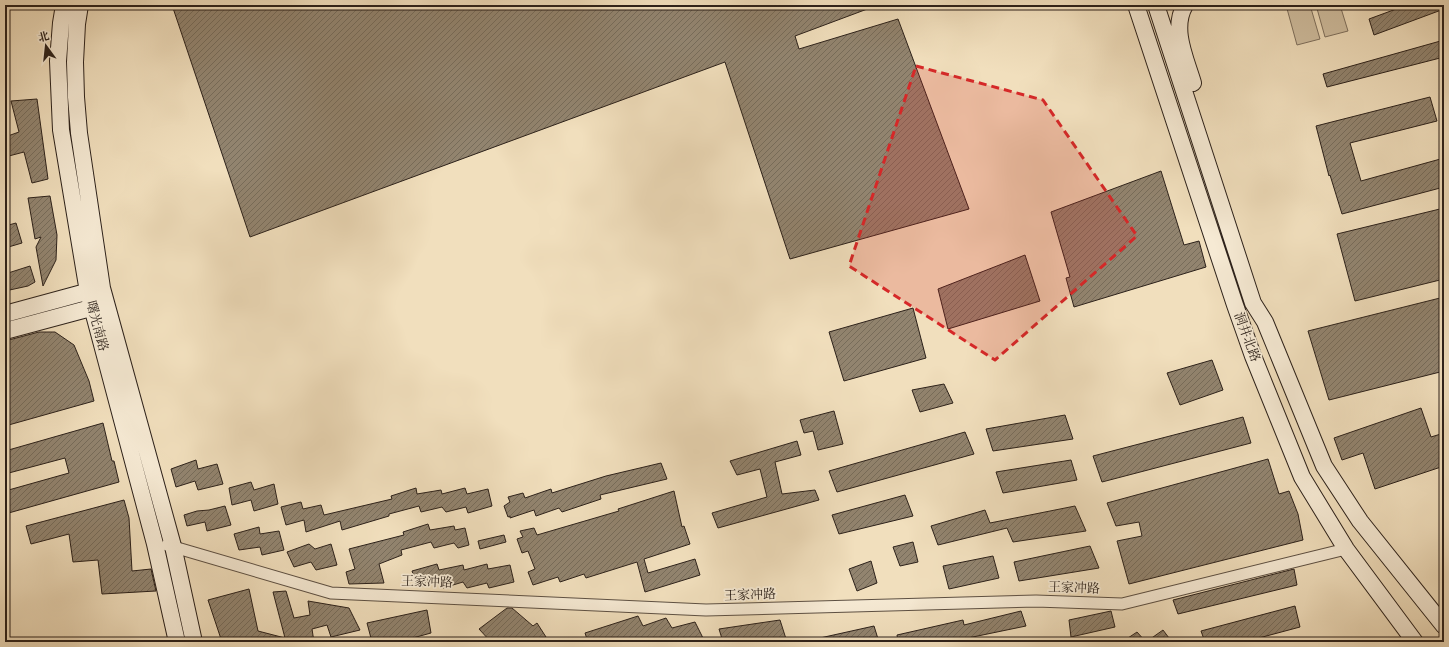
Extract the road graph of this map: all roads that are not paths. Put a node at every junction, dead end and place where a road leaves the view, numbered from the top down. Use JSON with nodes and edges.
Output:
{"nodes":[{"id":1,"x":64,"y":5,"type":"edge"},
{"id":2,"x":80,"y":5,"type":"edge"},
{"id":3,"x":1136,"y":5,"type":"edge"},
{"id":4,"x":1156,"y":5,"type":"edge"},
{"id":5,"x":1185,"y":5,"type":"edge"},
{"id":6,"x":1190,"y":106,"type":"junction"},
{"id":7,"x":95,"y":290,"type":"junction"},
{"id":8,"x":100,"y":306,"type":"junction"},
{"id":9,"x":5,"y":314,"type":"edge"},
{"id":10,"x":5,"y":331,"type":"edge"},
{"id":11,"x":155,"y":544,"type":"junction"},
{"id":12,"x":173,"y":546,"type":"junction"},
{"id":13,"x":1346,"y":549,"type":"junction"},
{"id":14,"x":1444,"y":626,"type":"edge"},
{"id":15,"x":177,"y":642,"type":"edge"},
{"id":16,"x":194,"y":642,"type":"edge"},
{"id":17,"x":1415,"y":642,"type":"edge"}],
"edges":[{"from":1,"to":7,"type":"main road","name":"曙光南路"},
{"from":2,"to":7,"type":"main road","name":"曙光南路"},
{"from":3,"to":13,"type":"main road","name":"洞井北路"},
{"from":4,"to":6,"type":"main road","name":"洞井北路"},
{"from":5,"to":6,"type":"main road"},
{"from":6,"to":14,"type":"main road","name":"洞井北路"},
{"from":7,"to":8,"type":"main road","name":"曙光南路"},
{"from":7,"to":9,"type":"main road"},
{"from":8,"to":10,"type":"main road"},
{"from":8,"to":11,"type":"main road","name":"曙光南路"},
{"from":8,"to":12,"type":"main road","name":"曙光南路"},
{"from":11,"to":12,"type":"street","name":"王家冲路"},
{"from":11,"to":15,"type":"main road","name":"曙光南路"},
{"from":12,"to":13,"type":"street","name":"王家冲路"},
{"from":12,"to":16,"type":"main road","name":"曙光南路"},
{"from":13,"to":17,"type":"main road","name":"洞井北路"}]}
